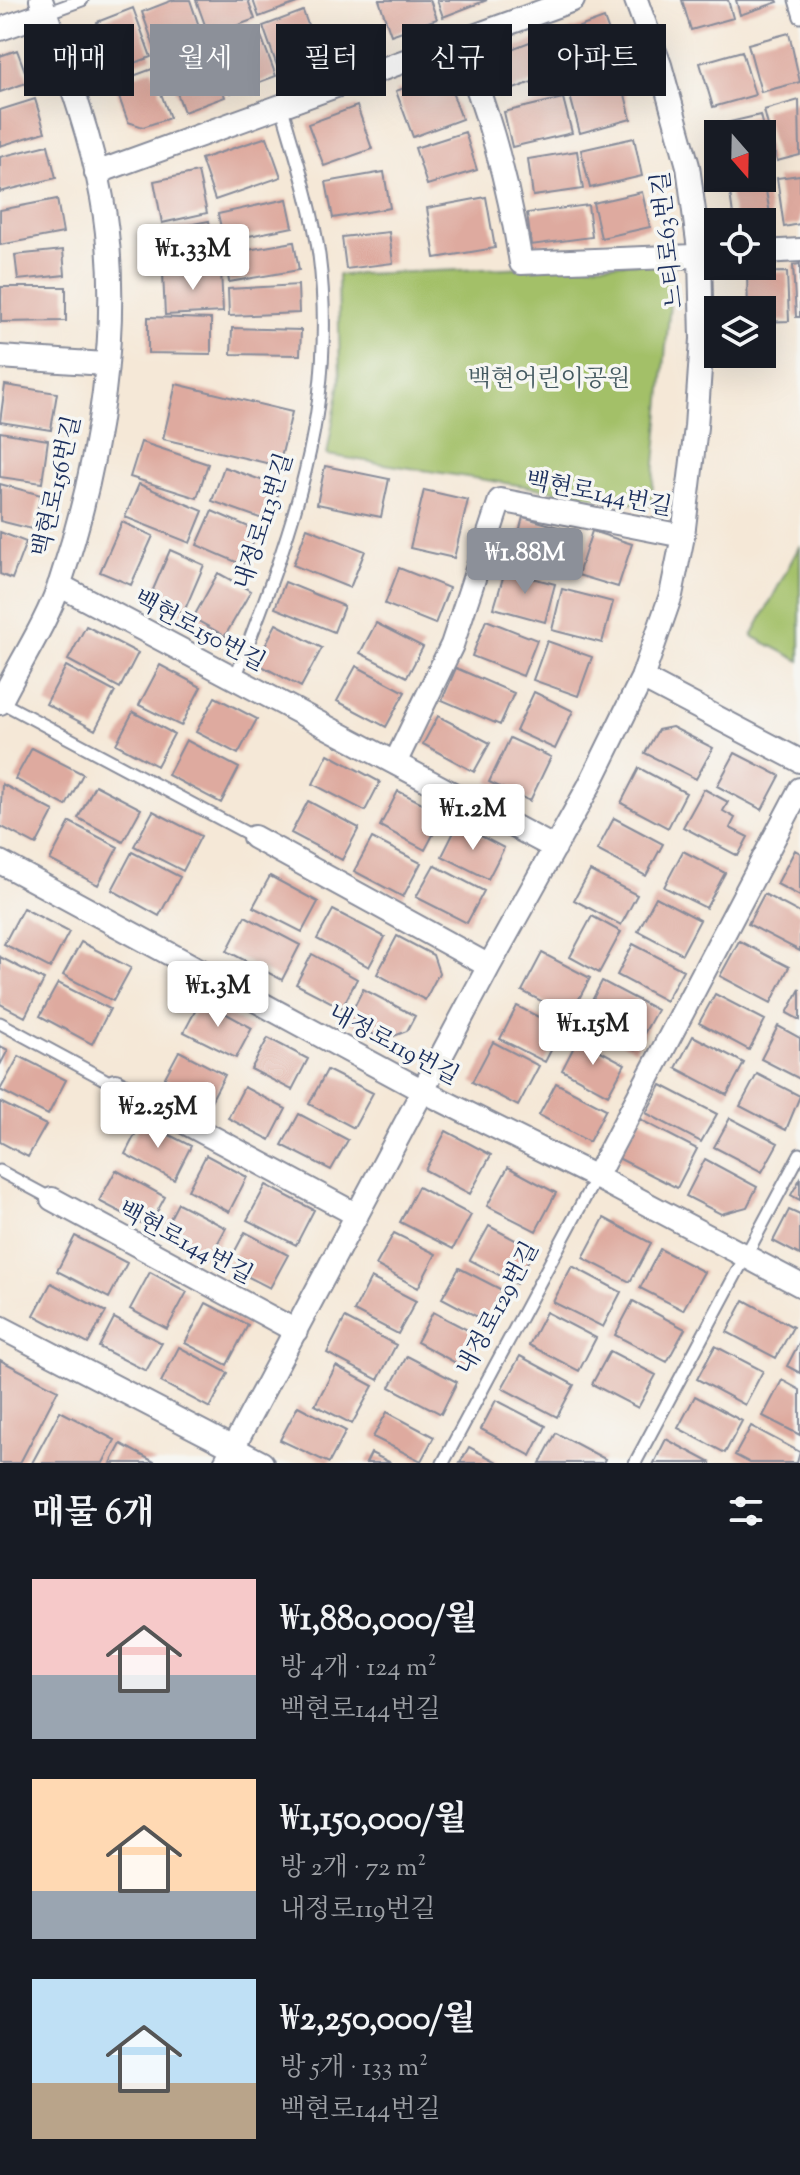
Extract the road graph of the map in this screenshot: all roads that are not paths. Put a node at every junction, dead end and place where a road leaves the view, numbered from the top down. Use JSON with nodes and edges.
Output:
{"nodes":[{"id":1,"x":82,"y":0,"type":"edge"},
{"id":2,"x":573,"y":0,"type":"edge"},
{"id":3,"x":636,"y":0,"type":"edge"},
{"id":4,"x":795,"y":0,"type":"edge"},
{"id":5,"x":44,"y":7,"type":"edge"},
{"id":6,"x":800,"y":17,"type":"edge"},
{"id":7,"x":508,"y":24,"type":"edge"},
{"id":8,"x":0,"y":29,"type":"edge"},
{"id":9,"x":402,"y":63,"type":"edge"},
{"id":10,"x":481,"y":96,"type":"edge"},
{"id":11,"x":282,"y":108,"type":"junction"},
{"id":12,"x":96,"y":173,"type":"junction"},
{"id":13,"x":704,"y":235,"type":"edge"},
{"id":14,"x":800,"y":250,"type":"edge"},
{"id":15,"x":776,"y":251,"type":"edge"},
{"id":16,"x":704,"y":256,"type":"edge"},
{"id":17,"x":707,"y":280,"type":"edge"},
{"id":18,"x":702,"y":339,"type":"joint"},
{"id":19,"x":0,"y":357,"type":"edge"},
{"id":20,"x":105,"y":364,"type":"junction"},
{"id":21,"x":683,"y":536,"type":"junction"},
{"id":22,"x":59,"y":585,"type":"junction"},
{"id":23,"x":235,"y":678,"type":"junction"},
{"id":24,"x":642,"y":678,"type":"junction"},
{"id":25,"x":0,"y":702,"type":"edge"},
{"id":26,"x":800,"y":761,"type":"edge"},
{"id":27,"x":395,"y":763,"type":"junction"},
{"id":28,"x":800,"y":789,"type":"edge"},
{"id":29,"x":254,"y":837,"type":"joint"},
{"id":30,"x":555,"y":848,"type":"junction"},
{"id":31,"x":0,"y":862,"type":"edge"},
{"id":32,"x":489,"y":966,"type":"junction"},
{"id":33,"x":0,"y":1023,"type":"edge"},
{"id":34,"x":115,"y":1085,"type":"joint"},
{"id":35,"x":423,"y":1091,"type":"junction"},
{"id":36,"x":800,"y":1154,"type":"edge"},
{"id":37,"x":0,"y":1171,"type":"edge"},
{"id":38,"x":596,"y":1177,"type":"junction"},
{"id":39,"x":52,"y":1199,"type":"joint"},
{"id":40,"x":357,"y":1215,"type":"junction"},
{"id":41,"x":745,"y":1256,"type":"junction"},
{"id":42,"x":800,"y":1285,"type":"edge"},
{"id":43,"x":0,"y":1327,"type":"edge"},
{"id":44,"x":296,"y":1331,"type":"junction"},
{"id":45,"x":229,"y":1455,"type":"edge"},
{"id":46,"x":262,"y":1463,"type":"edge"},
{"id":47,"x":443,"y":1463,"type":"edge"},
{"id":48,"x":635,"y":1463,"type":"edge"}],
"edges":[{"from":1,"to":5,"type":"lane"},
{"from":2,"to":7,"type":"street"},
{"from":3,"to":13,"type":"street","name":"느티로63번길"},
{"from":4,"to":6,"type":"lane"},
{"from":5,"to":8,"type":"street"},
{"from":5,"to":12,"type":"street","name":"백현로156번길"},
{"from":9,"to":11,"type":"street"},
{"from":10,"to":16,"type":"street"},
{"from":11,"to":12,"type":"street"},
{"from":11,"to":23,"type":"lane","name":"내정로113번길"},
{"from":12,"to":20,"type":"street","name":"백현로156번길"},
{"from":14,"to":15,"type":"street"},
{"from":17,"to":18,"type":"street","name":"느티로63번길"},
{"from":18,"to":21,"type":"street","name":"백현로144번길"},
{"from":19,"to":20,"type":"street"},
{"from":20,"to":22,"type":"street","name":"백현로156번길"},
{"from":21,"to":24,"type":"street","name":"백현로144번길"},
{"from":21,"to":27,"type":"street","name":"백현로144번길"},
{"from":22,"to":23,"type":"street","name":"백현로150번길"},
{"from":22,"to":25,"type":"street","name":"백현로156번길"},
{"from":23,"to":27,"type":"street","name":"백현로150번길"},
{"from":24,"to":26,"type":"street"},
{"from":24,"to":30,"type":"street","name":"백현로144번길"},
{"from":25,"to":29,"type":"lane"},
{"from":27,"to":30,"type":"street"},
{"from":28,"to":38,"type":"street"},
{"from":29,"to":32,"type":"street"},
{"from":30,"to":32,"type":"street","name":"백현로144번길"},
{"from":31,"to":35,"type":"street","name":"내정로119번길"},
{"from":32,"to":35,"type":"street","name":"백현로144번길"},
{"from":33,"to":34,"type":"lane"},
{"from":34,"to":40,"type":"street"},
{"from":35,"to":38,"type":"street","name":"내정로119번길"},
{"from":35,"to":40,"type":"street","name":"백현로144번길"},
{"from":36,"to":41,"type":"lane"},
{"from":37,"to":39,"type":"lane"},
{"from":38,"to":41,"type":"street","name":"내정로119번길"},
{"from":38,"to":47,"type":"lane","name":"내정로129번길"},
{"from":39,"to":44,"type":"street","name":"백현로144번길"},
{"from":40,"to":44,"type":"street","name":"백현로144번길"},
{"from":41,"to":42,"type":"street","name":"내정로119번길"},
{"from":41,"to":48,"type":"lane"},
{"from":43,"to":45,"type":"street"},
{"from":44,"to":45,"type":"street","name":"백현로144번길"},
{"from":45,"to":46,"type":"street"}]}
